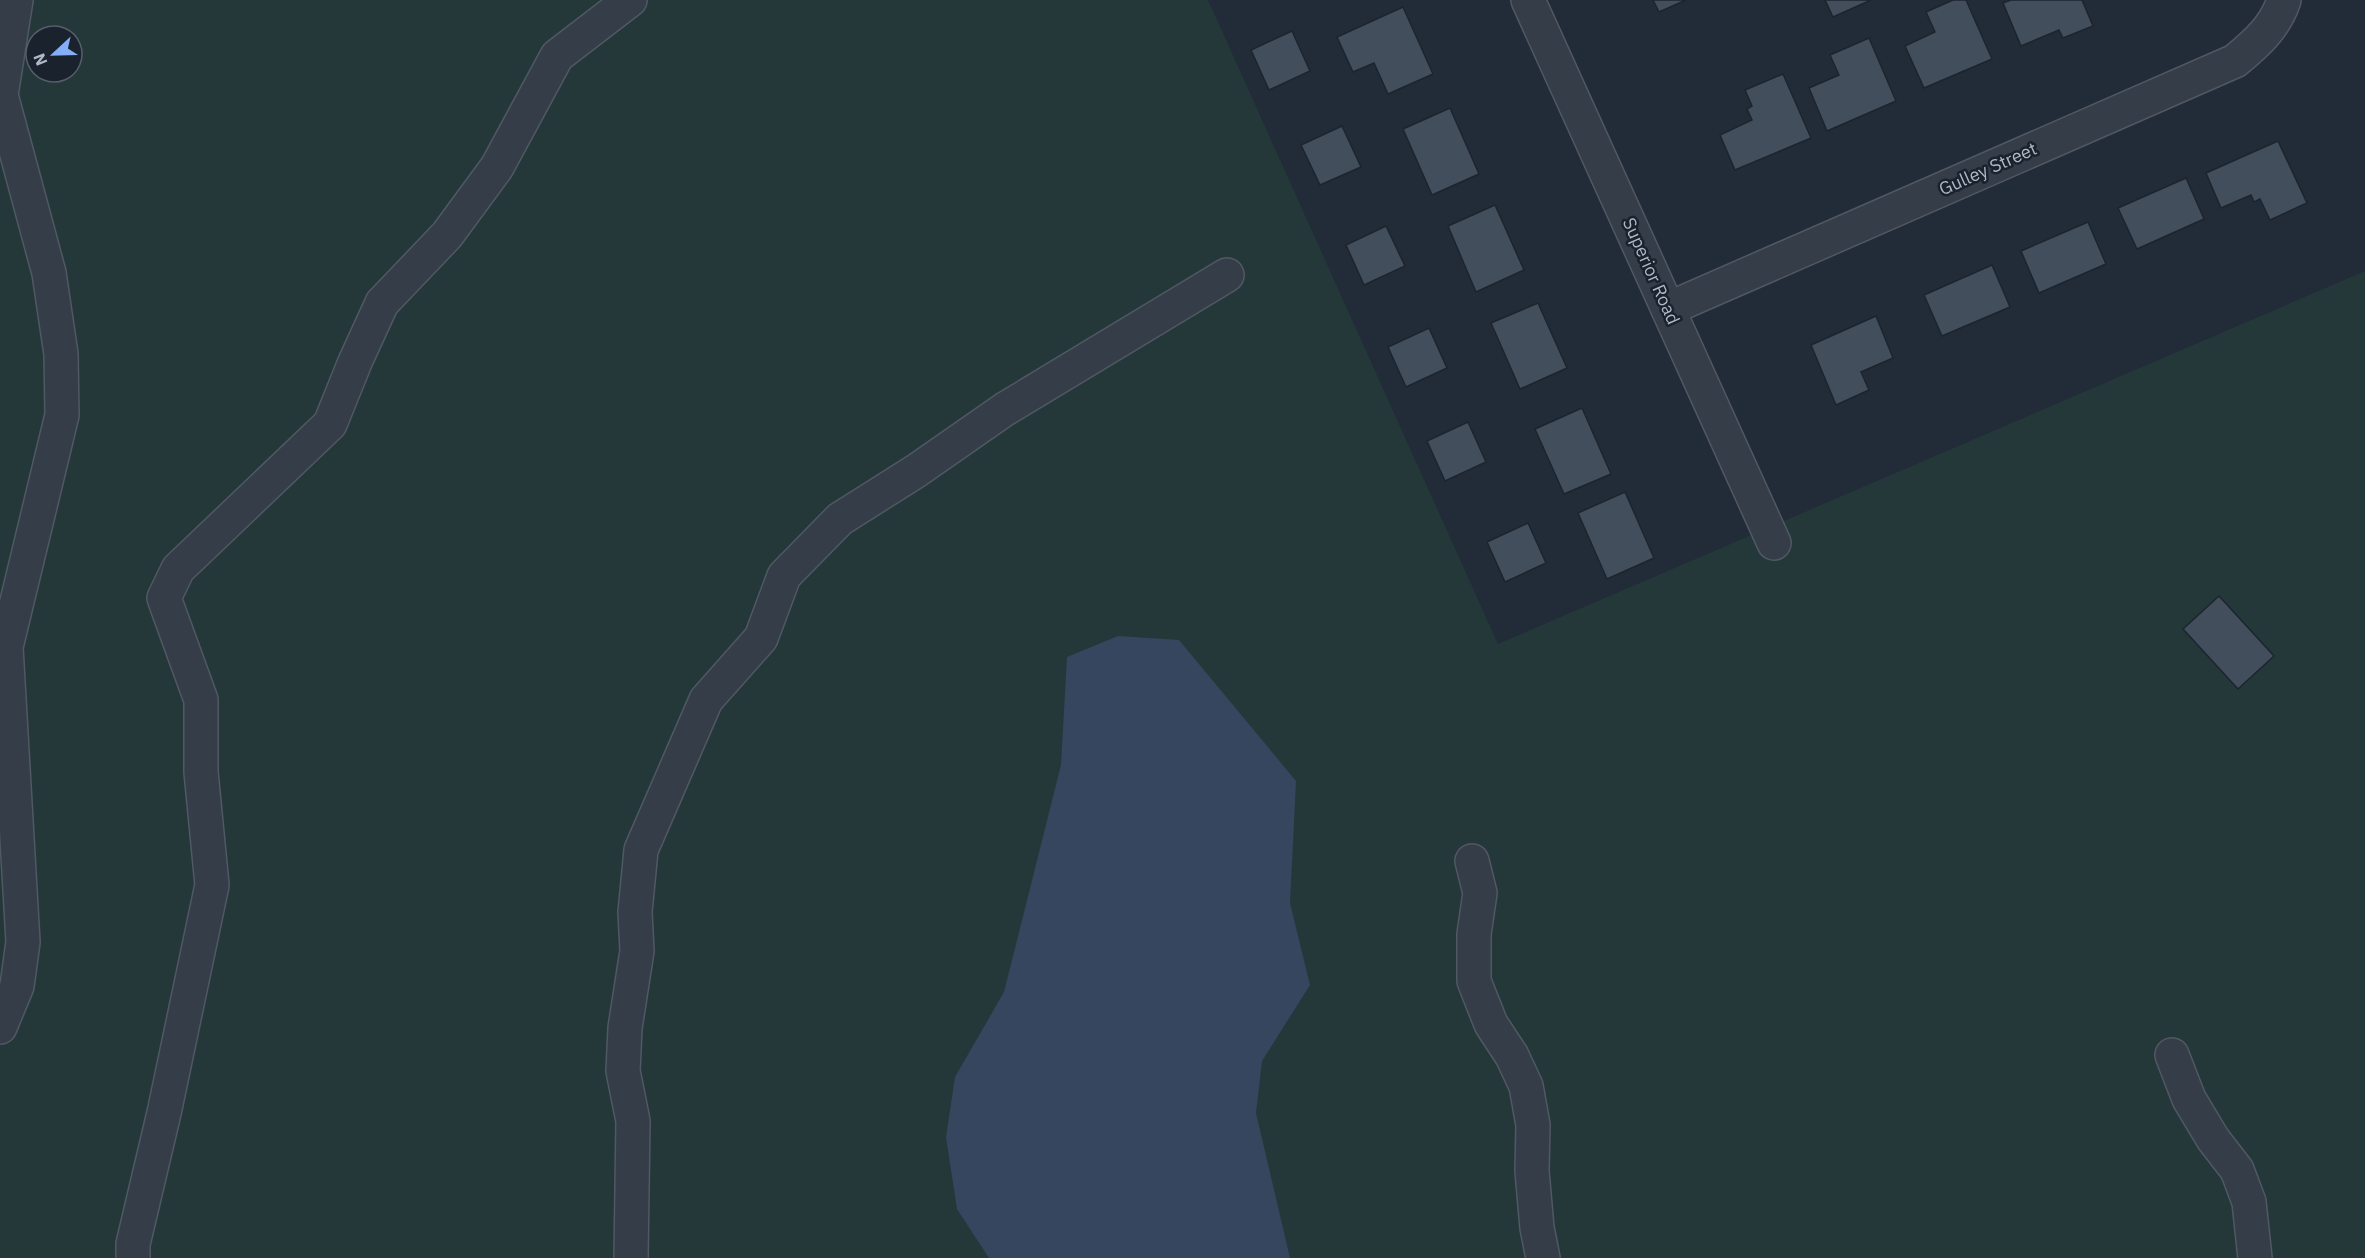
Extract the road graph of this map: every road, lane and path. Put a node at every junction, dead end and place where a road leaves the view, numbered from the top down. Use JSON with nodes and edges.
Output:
{"nodes":[{"id":1,"x":16,"y":0,"type":"edge"},
{"id":2,"x":630,"y":0,"type":"edge"},
{"id":3,"x":1528,"y":0,"type":"edge"},
{"id":4,"x":2284,"y":0,"type":"edge"},
{"id":5,"x":1227,"y":276,"type":"dead end"},
{"id":6,"x":1668,"y":309,"type":"junction"},
{"id":7,"x":1774,"y":543,"type":"dead end"},
{"id":8,"x":1472,"y":861,"type":"dead end"},
{"id":9,"x":0,"y":1027,"type":"edge"},
{"id":10,"x":2172,"y":1055,"type":"dead end"},
{"id":11,"x":133,"y":1258,"type":"edge"},
{"id":12,"x":630,"y":1258,"type":"edge"},
{"id":13,"x":1543,"y":1258,"type":"edge"},
{"id":14,"x":2255,"y":1258,"type":"edge"}],
"edges":[{"from":1,"to":9,"type":"street"},
{"from":2,"to":11,"type":"street"},
{"from":3,"to":6,"type":"street","name":"Superior Road"},
{"from":4,"to":6,"type":"street","name":"Gulley Street"},
{"from":5,"to":12,"type":"street"},
{"from":6,"to":7,"type":"street","name":"Superior Road"},
{"from":8,"to":13,"type":"street"},
{"from":10,"to":14,"type":"street"}]}
